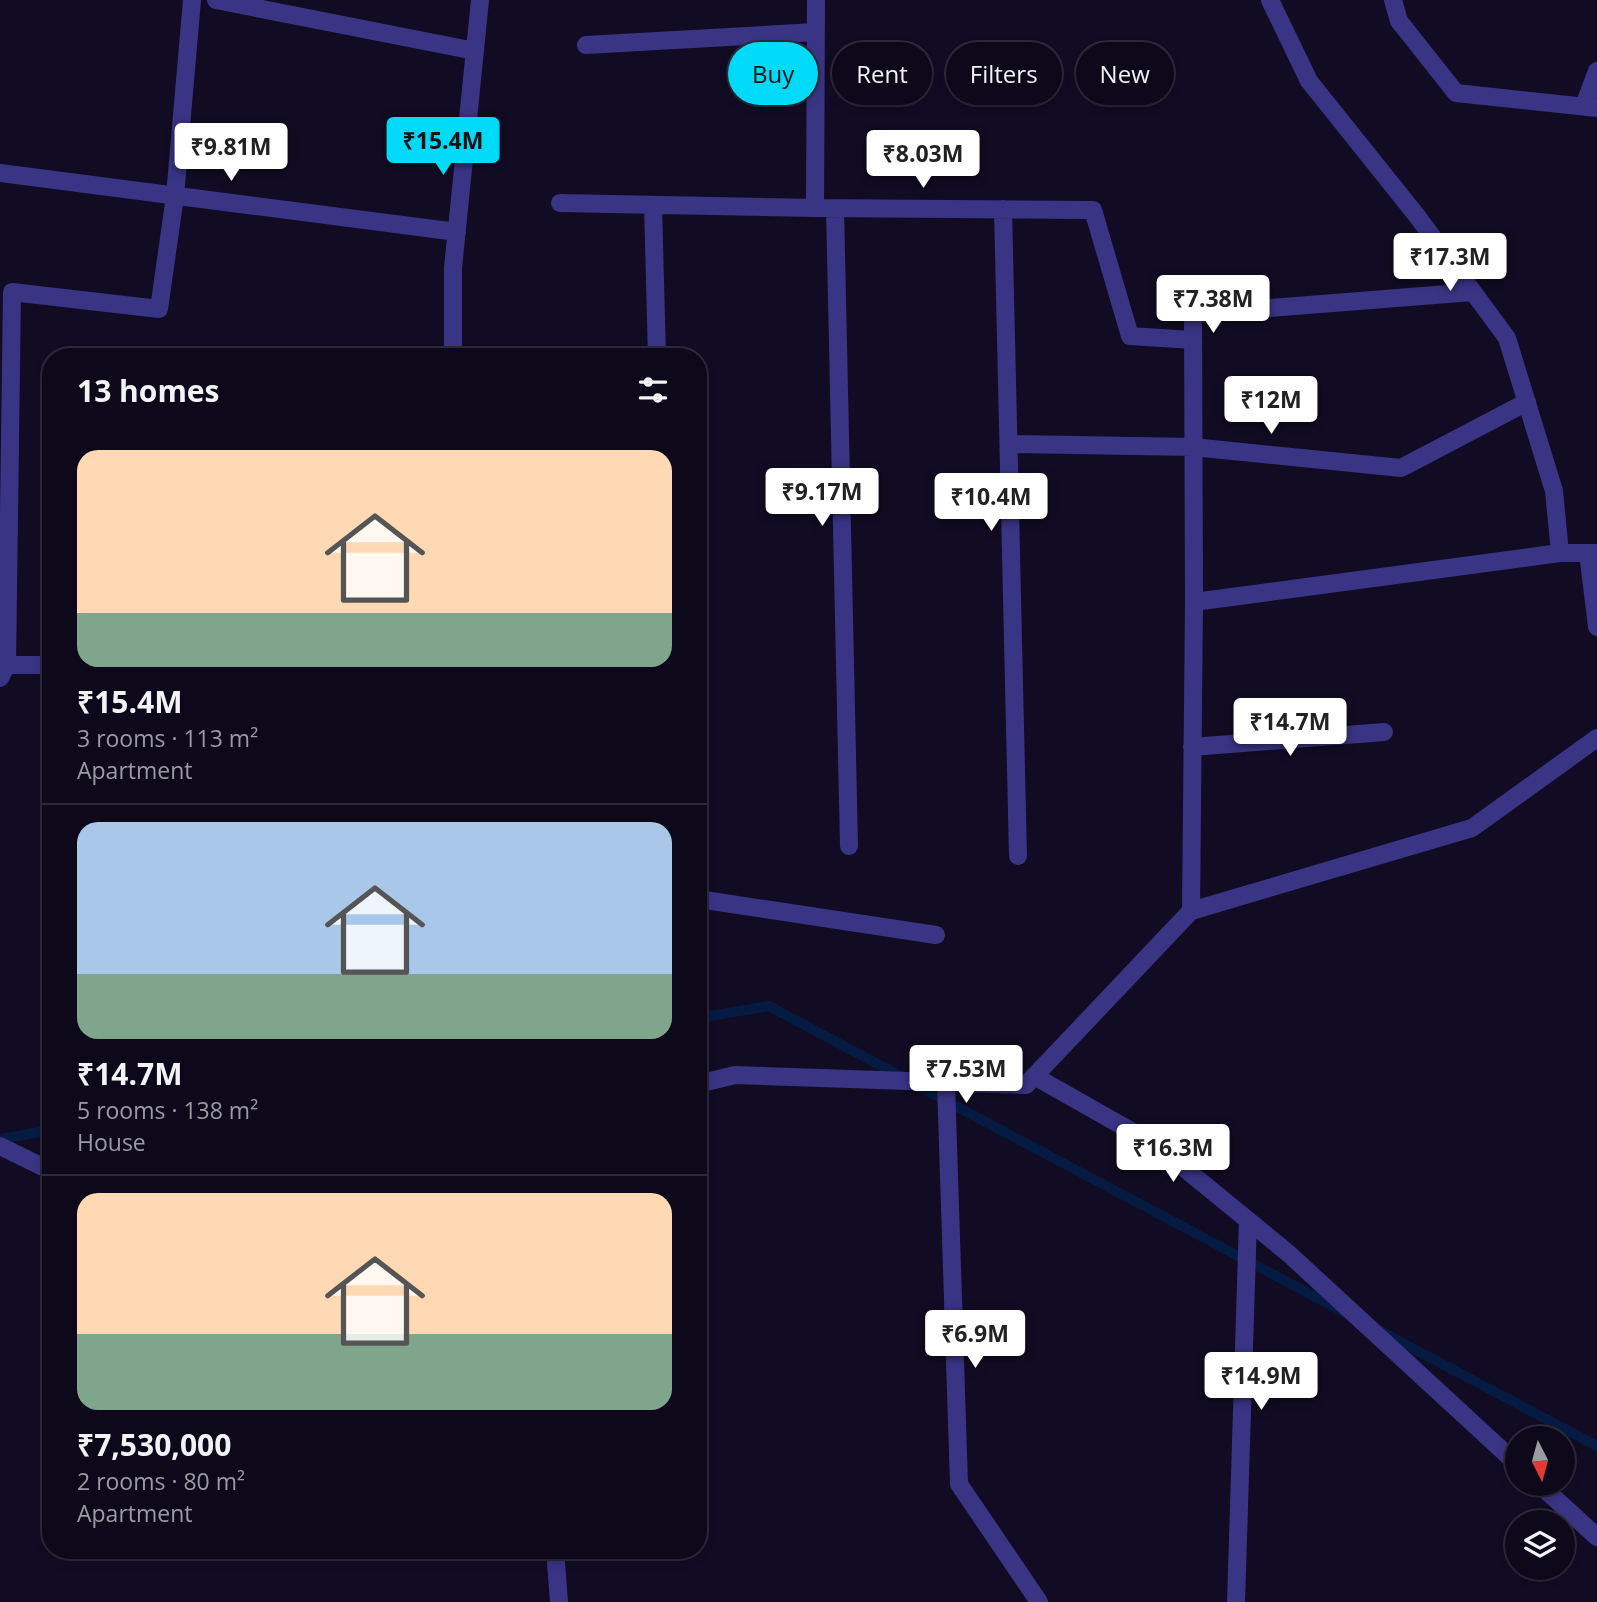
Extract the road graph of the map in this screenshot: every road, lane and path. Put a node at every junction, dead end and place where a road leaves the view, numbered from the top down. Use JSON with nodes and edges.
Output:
{"nodes":[{"id":1,"x":192,"y":0,"type":"edge"},
{"id":2,"x":216,"y":0,"type":"edge"},
{"id":3,"x":480,"y":0,"type":"edge"},
{"id":4,"x":816,"y":0,"type":"edge"},
{"id":5,"x":1270,"y":0,"type":"edge"},
{"id":6,"x":1393,"y":0,"type":"edge"},
{"id":7,"x":816,"y":32,"type":"junction"},
{"id":8,"x":586,"y":45,"type":"dead end"},
{"id":9,"x":475,"y":51,"type":"junction"},
{"id":10,"x":1597,"y":71,"type":"edge"},
{"id":11,"x":1590,"y":107,"type":"edge"},
{"id":12,"x":0,"y":173,"type":"edge"},
{"id":13,"x":175,"y":196,"type":"junction"},
{"id":14,"x":560,"y":203,"type":"dead end"},
{"id":15,"x":653,"y":205,"type":"junction"},
{"id":16,"x":815,"y":208,"type":"junction"},
{"id":17,"x":835,"y":208,"type":"junction"},
{"id":18,"x":1003,"y":209,"type":"junction"},
{"id":19,"x":457,"y":232,"type":"junction"},
{"id":20,"x":1473,"y":292,"type":"junction"},
{"id":21,"x":1193,"y":340,"type":"junction"},
{"id":22,"x":453,"y":348,"type":"edge"},
{"id":23,"x":657,"y":348,"type":"edge"},
{"id":24,"x":1527,"y":402,"type":"junction"},
{"id":25,"x":1009,"y":444,"type":"junction"},
{"id":26,"x":1193,"y":447,"type":"junction"},
{"id":27,"x":1560,"y":553,"type":"junction"},
{"id":28,"x":1592,"y":553,"type":"edge"},
{"id":29,"x":1194,"y":602,"type":"junction"},
{"id":30,"x":1597,"y":627,"type":"edge"},
{"id":31,"x":42,"y":666,"type":"edge"},
{"id":32,"x":3,"y":672,"type":"edge"},
{"id":33,"x":1384,"y":732,"type":"dead end"},
{"id":34,"x":1597,"y":738,"type":"edge"},
{"id":35,"x":1192,"y":747,"type":"junction"},
{"id":36,"x":849,"y":846,"type":"dead end"},
{"id":37,"x":1018,"y":856,"type":"dead end"},
{"id":38,"x":707,"y":900,"type":"edge"},
{"id":39,"x":1191,"y":911,"type":"junction"},
{"id":40,"x":936,"y":935,"type":"dead end"},
{"id":41,"x":1034,"y":1076,"type":"junction"},
{"id":42,"x":707,"y":1082,"type":"edge"},
{"id":43,"x":946,"y":1084,"type":"junction"},
{"id":44,"x":0,"y":1146,"type":"edge"},
{"id":45,"x":42,"y":1167,"type":"edge"},
{"id":46,"x":1248,"y":1220,"type":"junction"},
{"id":47,"x":1505,"y":1453,"type":"edge"},
{"id":48,"x":1552,"y":1496,"type":"edge"},
{"id":49,"x":1597,"y":1537,"type":"edge"},
{"id":50,"x":556,"y":1559,"type":"edge"},
{"id":51,"x":559,"y":1602,"type":"edge"},
{"id":52,"x":1039,"y":1602,"type":"edge"},
{"id":53,"x":1236,"y":1602,"type":"edge"}],
"edges":[{"from":1,"to":13,"type":"street"},
{"from":2,"to":9,"type":"street"},
{"from":3,"to":9,"type":"street"},
{"from":4,"to":7,"type":"street"},
{"from":5,"to":20,"type":"street"},
{"from":6,"to":11,"type":"street"},
{"from":7,"to":8,"type":"street"},
{"from":7,"to":16,"type":"street"},
{"from":9,"to":19,"type":"street"},
{"from":10,"to":11,"type":"street"},
{"from":12,"to":13,"type":"street"},
{"from":13,"to":19,"type":"street"},
{"from":13,"to":32,"type":"street"},
{"from":14,"to":15,"type":"street"},
{"from":15,"to":16,"type":"street"},
{"from":15,"to":23,"type":"street"},
{"from":16,"to":17,"type":"street"},
{"from":17,"to":18,"type":"street"},
{"from":17,"to":36,"type":"street"},
{"from":18,"to":21,"type":"street"},
{"from":18,"to":25,"type":"street"},
{"from":19,"to":22,"type":"street"},
{"from":20,"to":21,"type":"street"},
{"from":20,"to":24,"type":"street"},
{"from":21,"to":26,"type":"street"},
{"from":24,"to":26,"type":"street"},
{"from":24,"to":27,"type":"street"},
{"from":25,"to":26,"type":"street"},
{"from":25,"to":37,"type":"street"},
{"from":26,"to":29,"type":"street"},
{"from":27,"to":28,"type":"street"},
{"from":27,"to":29,"type":"street"},
{"from":28,"to":30,"type":"street"},
{"from":29,"to":35,"type":"street"},
{"from":31,"to":32,"type":"street"},
{"from":33,"to":35,"type":"street"},
{"from":34,"to":39,"type":"street"},
{"from":35,"to":39,"type":"street"},
{"from":38,"to":40,"type":"street"},
{"from":39,"to":41,"type":"street"},
{"from":41,"to":43,"type":"street"},
{"from":41,"to":46,"type":"street"},
{"from":42,"to":43,"type":"street"},
{"from":43,"to":52,"type":"street"},
{"from":44,"to":45,"type":"street"},
{"from":46,"to":47,"type":"street"},
{"from":46,"to":53,"type":"street"},
{"from":48,"to":49,"type":"street"},
{"from":50,"to":51,"type":"street"}]}
